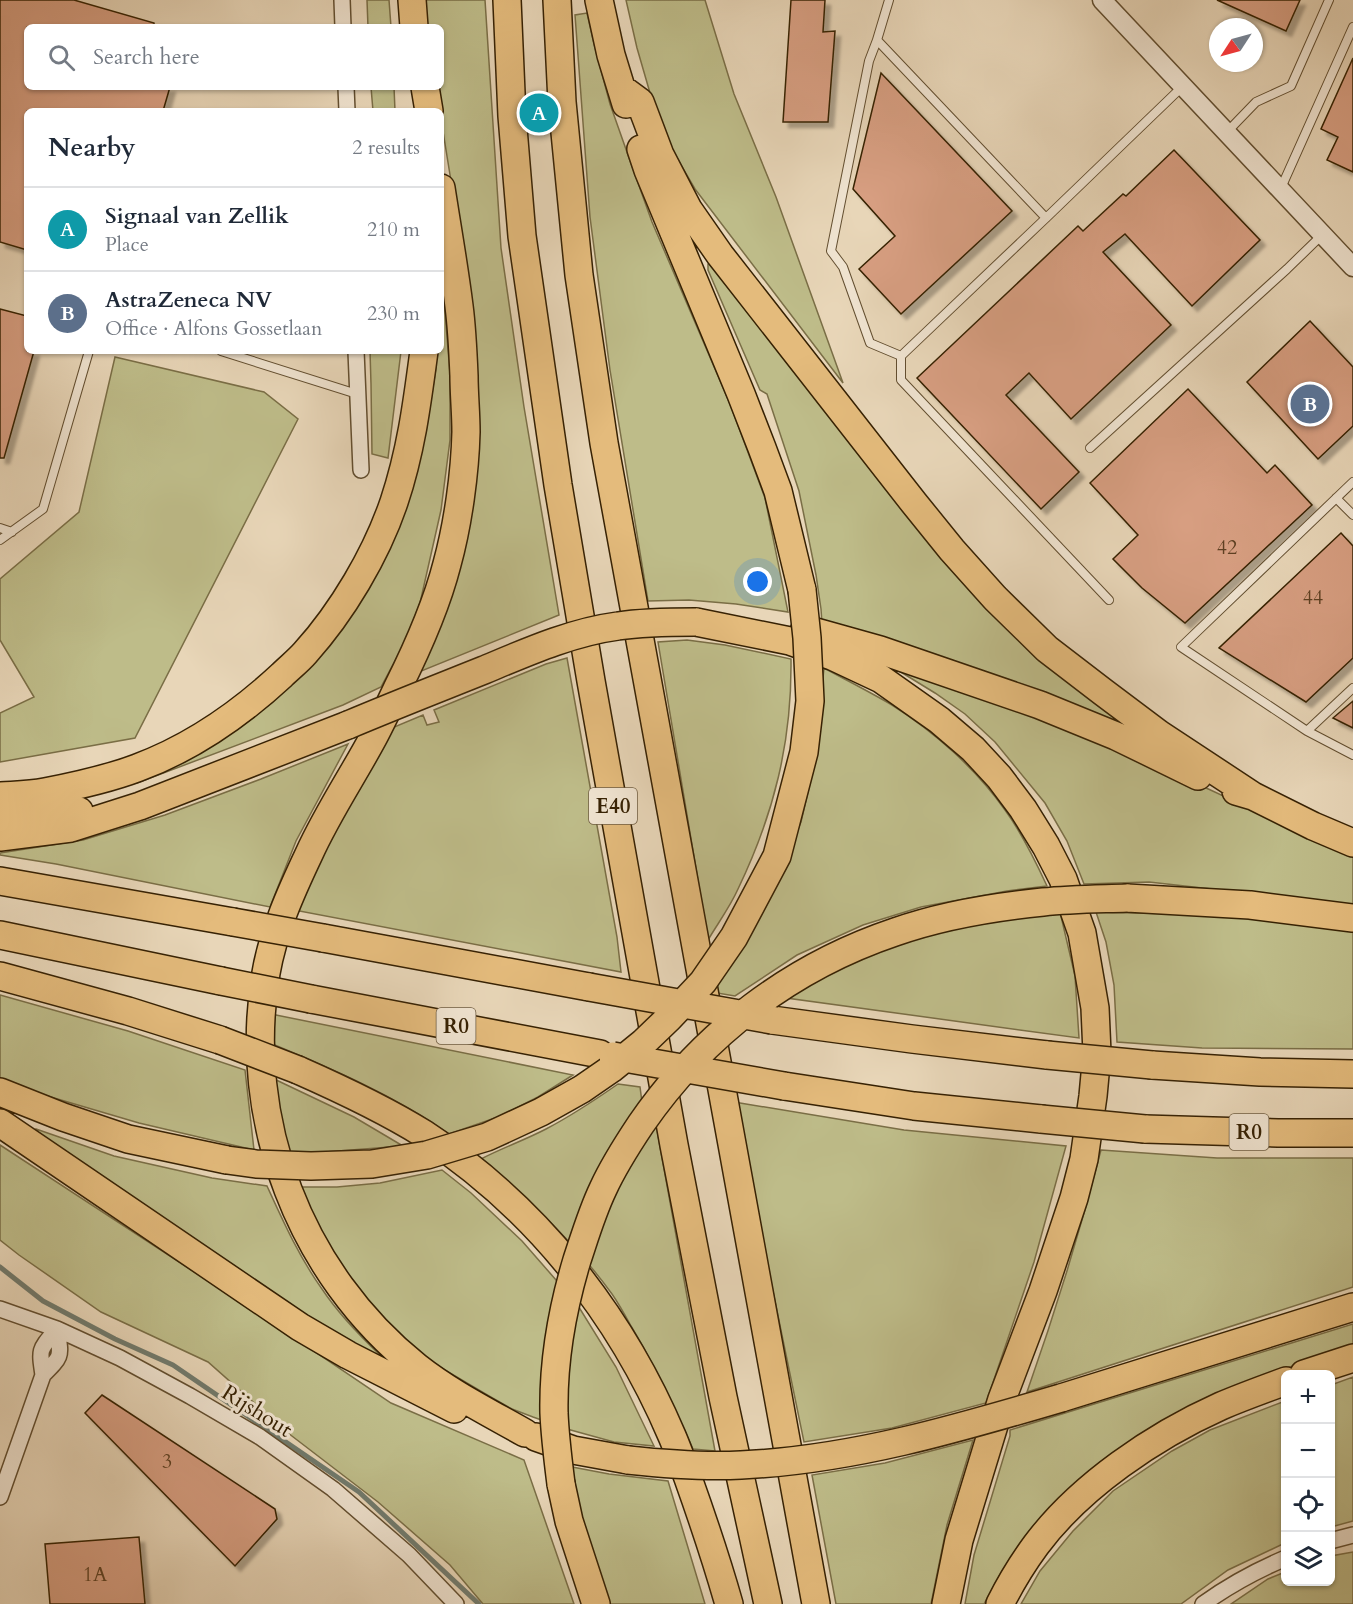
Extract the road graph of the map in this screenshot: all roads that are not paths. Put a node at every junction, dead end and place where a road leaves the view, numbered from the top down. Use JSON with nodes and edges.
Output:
{"nodes":[{"id":1,"x":342,"y":0,"type":"edge"},
{"id":2,"x":412,"y":0,"type":"edge"},
{"id":3,"x":507,"y":0,"type":"edge"},
{"id":4,"x":557,"y":0,"type":"edge"},
{"id":5,"x":599,"y":0,"type":"edge"},
{"id":6,"x":889,"y":0,"type":"edge"},
{"id":7,"x":1102,"y":0,"type":"edge"},
{"id":8,"x":1329,"y":0,"type":"edge"},
{"id":9,"x":343,"y":24,"type":"edge"},
{"id":10,"x":414,"y":24,"type":"edge"},
{"id":11,"x":1353,"y":27,"type":"edge"},
{"id":12,"x":877,"y":40,"type":"junction"},
{"id":13,"x":1183,"y":86,"type":"junction"},
{"id":14,"x":621,"y":88,"type":"junction"},
{"id":15,"x":346,"y":90,"type":"edge"},
{"id":16,"x":413,"y":90,"type":"edge"},
{"id":17,"x":426,"y":90,"type":"edge"},
{"id":18,"x":347,"y":108,"type":"edge"},
{"id":19,"x":415,"y":108,"type":"edge"},
{"id":20,"x":428,"y":108,"type":"edge"},
{"id":21,"x":1227,"y":132,"type":"junction"},
{"id":22,"x":1280,"y":189,"type":"junction"},
{"id":23,"x":444,"y":207,"type":"edge"},
{"id":24,"x":1046,"y":218,"type":"junction"},
{"id":25,"x":1323,"y":234,"type":"junction"},
{"id":26,"x":1353,"y":267,"type":"edge"},
{"id":27,"x":88,"y":354,"type":"edge"},
{"id":28,"x":230,"y":354,"type":"edge"},
{"id":29,"x":356,"y":354,"type":"edge"},
{"id":30,"x":424,"y":354,"type":"edge"},
{"id":31,"x":901,"y":356,"type":"junction"},
{"id":32,"x":357,"y":394,"type":"junction"},
{"id":33,"x":1090,"y":448,"type":"dead end"},
{"id":34,"x":361,"y":470,"type":"dead end"},
{"id":35,"x":1353,"y":482,"type":"edge"},
{"id":36,"x":1336,"y":498,"type":"junction"},
{"id":37,"x":1353,"y":515,"type":"edge"},
{"id":38,"x":0,"y":528,"type":"edge"},
{"id":39,"x":12,"y":532,"type":"junction"},
{"id":40,"x":0,"y":540,"type":"edge"},
{"id":41,"x":1109,"y":600,"type":"dead end"},
{"id":42,"x":696,"y":622,"type":"junction"},
{"id":43,"x":1353,"y":688,"type":"edge"},
{"id":44,"x":1307,"y":731,"type":"junction"},
{"id":45,"x":1353,"y":755,"type":"edge"},
{"id":46,"x":0,"y":796,"type":"edge"},
{"id":47,"x":1253,"y":796,"type":"junction"},
{"id":48,"x":140,"y":806,"type":"junction"},
{"id":49,"x":0,"y":814,"type":"edge"},
{"id":50,"x":0,"y":837,"type":"edge"},
{"id":51,"x":1353,"y":843,"type":"edge"},
{"id":52,"x":0,"y":881,"type":"edge"},
{"id":53,"x":1353,"y":918,"type":"edge"},
{"id":54,"x":0,"y":934,"type":"edge"},
{"id":55,"x":0,"y":976,"type":"edge"},
{"id":56,"x":1353,"y":1074,"type":"edge"},
{"id":57,"x":0,"y":1092,"type":"edge"},
{"id":58,"x":0,"y":1123,"type":"edge"},
{"id":59,"x":1353,"y":1133,"type":"edge"},
{"id":60,"x":1353,"y":1307,"type":"edge"},
{"id":61,"x":0,"y":1309,"type":"edge"},
{"id":62,"x":57,"y":1329,"type":"junction"},
{"id":63,"x":1353,"y":1358,"type":"edge"},
{"id":64,"x":1316,"y":1370,"type":"edge"},
{"id":65,"x":1281,"y":1383,"type":"edge"},
{"id":66,"x":525,"y":1432,"type":"junction"},
{"id":67,"x":0,"y":1497,"type":"edge"},
{"id":68,"x":1353,"y":1535,"type":"edge"},
{"id":69,"x":1335,"y":1540,"type":"edge"},
{"id":70,"x":1281,"y":1560,"type":"edge"},
{"id":71,"x":456,"y":1604,"type":"edge"},
{"id":72,"x":596,"y":1604,"type":"edge"},
{"id":73,"x":729,"y":1604,"type":"edge"},
{"id":74,"x":768,"y":1604,"type":"edge"},
{"id":75,"x":816,"y":1604,"type":"edge"},
{"id":76,"x":946,"y":1604,"type":"edge"},
{"id":77,"x":1000,"y":1604,"type":"edge"},
{"id":78,"x":1203,"y":1604,"type":"edge"}],
"edges":[{"from":1,"to":9,"type":"street"},
{"from":2,"to":10,"type":"highway"},
{"from":3,"to":74,"type":"highway","number":"E40"},
{"from":4,"to":75,"type":"highway","number":"E40"},
{"from":5,"to":14,"type":"highway"},
{"from":6,"to":12,"type":"lane"},
{"from":7,"to":13,"type":"street"},
{"from":8,"to":21,"type":"lane"},
{"from":11,"to":22,"type":"lane"},
{"from":12,"to":24,"type":"lane"},
{"from":12,"to":31,"type":"lane"},
{"from":13,"to":21,"type":"street"},
{"from":13,"to":24,"type":"lane"},
{"from":14,"to":47,"type":"highway"},
{"from":14,"to":57,"type":"highway","bridge":true},
{"from":15,"to":18,"type":"street"},
{"from":16,"to":19,"type":"highway"},
{"from":17,"to":20,"type":"highway"},
{"from":21,"to":22,"type":"street"},
{"from":22,"to":25,"type":"street"},
{"from":23,"to":66,"type":"highway"},
{"from":24,"to":31,"type":"lane"},
{"from":25,"to":26,"type":"street"},
{"from":25,"to":33,"type":"lane"},
{"from":27,"to":39,"type":"lane"},
{"from":28,"to":32,"type":"lane"},
{"from":29,"to":32,"type":"street"},
{"from":30,"to":46,"type":"highway"},
{"from":31,"to":41,"type":"lane"},
{"from":32,"to":34,"type":"street"},
{"from":35,"to":36,"type":"lane"},
{"from":36,"to":37,"type":"lane"},
{"from":36,"to":44,"type":"lane"},
{"from":38,"to":39,"type":"lane"},
{"from":39,"to":40,"type":"lane"},
{"from":42,"to":47,"type":"highway"},
{"from":42,"to":48,"type":"highway","bridge":true},
{"from":42,"to":76,"type":"highway"},
{"from":43,"to":44,"type":"lane"},
{"from":44,"to":45,"type":"lane"},
{"from":47,"to":51,"type":"highway"},
{"from":48,"to":49,"type":"highway"},
{"from":48,"to":50,"type":"highway"},
{"from":52,"to":56,"type":"highway","bridge":true},
{"from":53,"to":72,"type":"highway","bridge":true},
{"from":54,"to":59,"type":"highway","number":"R0","bridge":true},
{"from":55,"to":73,"type":"highway","bridge":true},
{"from":58,"to":66,"type":"highway"},
{"from":60,"to":66,"type":"highway","bridge":true},
{"from":61,"to":62,"type":"street","name":"Rijshout"},
{"from":62,"to":67,"type":"street"},
{"from":62,"to":71,"type":"street","name":"Rijshout"},
{"from":63,"to":64,"type":"highway"},
{"from":65,"to":77,"type":"highway"},
{"from":68,"to":69,"type":"street"},
{"from":70,"to":78,"type":"street"}]}
